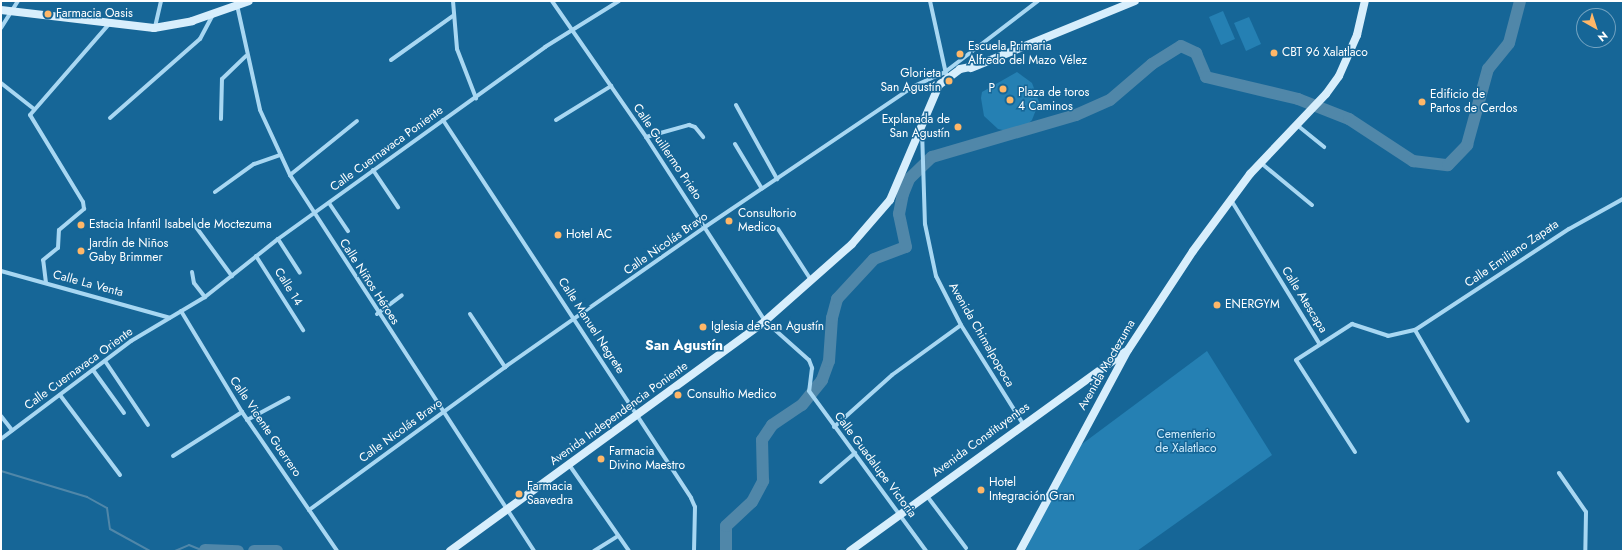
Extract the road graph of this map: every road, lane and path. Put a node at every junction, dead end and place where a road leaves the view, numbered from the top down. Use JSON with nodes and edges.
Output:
{"nodes":[{"id":1,"x":18,"y":1,"type":"edge"},
{"id":2,"x":161,"y":1,"type":"edge"},
{"id":3,"x":249,"y":1,"type":"edge"},
{"id":4,"x":453,"y":1,"type":"edge"},
{"id":5,"x":552,"y":1,"type":"edge"},
{"id":6,"x":619,"y":1,"type":"edge"},
{"id":7,"x":930,"y":1,"type":"edge"},
{"id":8,"x":1038,"y":1,"type":"edge"},
{"id":9,"x":1135,"y":1,"type":"edge"},
{"id":10,"x":1364,"y":1,"type":"edge"},
{"id":11,"x":237,"y":3,"type":"edge"},
{"id":12,"x":1,"y":10,"type":"edge"},
{"id":13,"x":11,"y":12,"type":"junction"},
{"id":14,"x":212,"y":16,"type":"junction"},
{"id":15,"x":453,"y":16,"type":"junction"},
{"id":16,"x":109,"y":24,"type":"junction"},
{"id":17,"x":1,"y":28,"type":"edge"},
{"id":18,"x":154,"y":28,"type":"junction"},
{"id":19,"x":572,"y":29,"type":"junction"},
{"id":20,"x":246,"y":56,"type":"junction"},
{"id":21,"x":391,"y":60,"type":"dead end"},
{"id":22,"x":975,"y":66,"type":"junction"},
{"id":23,"x":947,"y":75,"type":"junction"},
{"id":24,"x":1,"y":83,"type":"edge"},
{"id":25,"x":611,"y":86,"type":"junction"},
{"id":26,"x":476,"y":98,"type":"junction"},
{"id":27,"x":934,"y":99,"type":"junction"},
{"id":28,"x":736,"y":105,"type":"dead end"},
{"id":29,"x":34,"y":109,"type":"junction"},
{"id":30,"x":110,"y":118,"type":"dead end"},
{"id":31,"x":221,"y":119,"type":"dead end"},
{"id":32,"x":443,"y":120,"type":"junction"},
{"id":33,"x":556,"y":120,"type":"dead end"},
{"id":34,"x":357,"y":121,"type":"dead end"},
{"id":35,"x":922,"y":125,"type":"junction"},
{"id":36,"x":1296,"y":125,"type":"junction"},
{"id":37,"x":646,"y":137,"type":"junction"},
{"id":38,"x":703,"y":137,"type":"dead end"},
{"id":39,"x":735,"y":144,"type":"dead end"},
{"id":40,"x":1324,"y":147,"type":"dead end"},
{"id":41,"x":280,"y":155,"type":"junction"},
{"id":42,"x":1261,"y":163,"type":"junction"},
{"id":43,"x":373,"y":170,"type":"junction"},
{"id":44,"x":290,"y":175,"type":"junction"},
{"id":45,"x":777,"y":178,"type":"junction"},
{"id":46,"x":762,"y":189,"type":"junction"},
{"id":47,"x":215,"y":192,"type":"dead end"},
{"id":48,"x":1623,"y":199,"type":"edge"},
{"id":49,"x":1231,"y":200,"type":"junction"},
{"id":50,"x":329,"y":203,"type":"junction"},
{"id":51,"x":1312,"y":205,"type":"dead end"},
{"id":52,"x":398,"y":207,"type":"dead end"},
{"id":53,"x":313,"y":214,"type":"junction"},
{"id":54,"x":193,"y":223,"type":"dead end"},
{"id":55,"x":705,"y":227,"type":"junction"},
{"id":56,"x":778,"y":229,"type":"dead end"},
{"id":57,"x":348,"y":231,"type":"dead end"},
{"id":58,"x":278,"y":239,"type":"junction"},
{"id":59,"x":256,"y":256,"type":"junction"},
{"id":60,"x":1,"y":271,"type":"edge"},
{"id":61,"x":192,"y":272,"type":"dead end"},
{"id":62,"x":300,"y":273,"type":"dead end"},
{"id":63,"x":232,"y":276,"type":"junction"},
{"id":64,"x":811,"y":280,"type":"junction"},
{"id":65,"x":46,"y":283,"type":"junction"},
{"id":66,"x":205,"y":296,"type":"junction"},
{"id":67,"x":402,"y":296,"type":"dead end"},
{"id":68,"x":181,"y":311,"type":"junction"},
{"id":69,"x":377,"y":314,"type":"junction"},
{"id":70,"x":470,"y":314,"type":"dead end"},
{"id":71,"x":170,"y":318,"type":"junction"},
{"id":72,"x":575,"y":320,"type":"junction"},
{"id":73,"x":765,"y":321,"type":"junction"},
{"id":74,"x":961,"y":325,"type":"junction"},
{"id":75,"x":302,"y":330,"type":"dead end"},
{"id":76,"x":1415,"y":330,"type":"junction"},
{"id":77,"x":1319,"y":343,"type":"junction"},
{"id":78,"x":1128,"y":350,"type":"junction"},
{"id":79,"x":105,"y":361,"type":"junction"},
{"id":80,"x":505,"y":367,"type":"junction"},
{"id":81,"x":93,"y":370,"type":"junction"},
{"id":82,"x":808,"y":391,"type":"joint"},
{"id":83,"x":60,"y":395,"type":"junction"},
{"id":84,"x":288,"y":398,"type":"dead end"},
{"id":85,"x":242,"y":412,"type":"junction"},
{"id":86,"x":124,"y":413,"type":"dead end"},
{"id":87,"x":443,"y":414,"type":"junction"},
{"id":88,"x":637,"y":415,"type":"junction"},
{"id":89,"x":1,"y":416,"type":"edge"},
{"id":90,"x":247,"y":420,"type":"junction"},
{"id":91,"x":1468,"y":421,"type":"dead end"},
{"id":92,"x":1023,"y":424,"type":"junction"},
{"id":93,"x":148,"y":425,"type":"dead end"},
{"id":94,"x":834,"y":427,"type":"junction"},
{"id":95,"x":12,"y":430,"type":"junction"},
{"id":96,"x":1,"y":439,"type":"edge"},
{"id":97,"x":1355,"y":452,"type":"dead end"},
{"id":98,"x":855,"y":453,"type":"junction"},
{"id":99,"x":173,"y":456,"type":"dead end"},
{"id":100,"x":570,"y":466,"type":"junction"},
{"id":101,"x":1559,"y":473,"type":"dead end"},
{"id":102,"x":120,"y":475,"type":"dead end"},
{"id":103,"x":820,"y":482,"type":"dead end"},
{"id":104,"x":927,"y":495,"type":"junction"},
{"id":105,"x":507,"y":509,"type":"junction"},
{"id":106,"x":309,"y":510,"type":"junction"},
{"id":107,"x":901,"y":514,"type":"junction"},
{"id":108,"x":618,"y":536,"type":"junction"},
{"id":109,"x":966,"y":548,"type":"dead end"},
{"id":110,"x":336,"y":551,"type":"edge"},
{"id":111,"x":450,"y":551,"type":"edge"},
{"id":112,"x":534,"y":551,"type":"edge"},
{"id":113,"x":594,"y":551,"type":"edge"},
{"id":114,"x":629,"y":551,"type":"edge"},
{"id":115,"x":694,"y":551,"type":"edge"},
{"id":116,"x":850,"y":551,"type":"edge"},
{"id":117,"x":926,"y":551,"type":"edge"},
{"id":118,"x":1020,"y":551,"type":"edge"},
{"id":119,"x":1585,"y":551,"type":"edge"}],
"edges":[{"from":1,"to":13,"type":"street"},
{"from":2,"to":18,"type":"street"},
{"from":3,"to":11,"type":"main road"},
{"from":4,"to":15,"type":"street"},
{"from":5,"to":19,"type":"street","name":"Calle Guillermo Prieto"},
{"from":6,"to":19,"type":"street","name":"Calle Cuernavaca Poniente"},
{"from":7,"to":23,"type":"street"},
{"from":8,"to":23,"type":"street","name":"Calle Nicolás Bravo"},
{"from":9,"to":22,"type":"main road","name":"Avenida Independencia Poniente"},
{"from":10,"to":36,"type":"main road","name":"Avenida Moctezuma"},
{"from":11,"to":14,"type":"main road"},
{"from":11,"to":20,"type":"street","name":"Calle Niños Héroes"},
{"from":12,"to":13,"type":"main road"},
{"from":13,"to":16,"type":"main road"},
{"from":13,"to":17,"type":"street"},
{"from":14,"to":18,"type":"main road"},
{"from":14,"to":30,"type":"street"},
{"from":15,"to":21,"type":"street"},
{"from":15,"to":26,"type":"street"},
{"from":16,"to":18,"type":"main road"},
{"from":16,"to":29,"type":"street"},
{"from":19,"to":25,"type":"street","name":"Calle Guillermo Prieto"},
{"from":19,"to":26,"type":"street","name":"Calle Cuernavaca Poniente"},
{"from":20,"to":31,"type":"street"},
{"from":20,"to":41,"type":"street","name":"Calle Niños Héroes"},
{"from":22,"to":23,"type":"main road","name":"Avenida Independencia Poniente"},
{"from":22,"to":27,"type":"main road","name":"Avenida Independencia Poniente"},
{"from":23,"to":27,"type":"main road","name":"Avenida Independencia Poniente"},
{"from":23,"to":45,"type":"street","name":"Calle Nicolás Bravo"},
{"from":24,"to":29,"type":"street"},
{"from":25,"to":33,"type":"street"},
{"from":25,"to":37,"type":"street","name":"Calle Guillermo Prieto"},
{"from":26,"to":32,"type":"street","name":"Calle Cuernavaca Poniente"},
{"from":27,"to":35,"type":"main road","name":"Avenida Independencia Poniente"},
{"from":28,"to":45,"type":"street"},
{"from":29,"to":65,"type":"street"},
{"from":32,"to":43,"type":"street","name":"Calle Cuernavaca Poniente"},
{"from":32,"to":72,"type":"street","name":"Calle Manuel Negrete"},
{"from":34,"to":44,"type":"street"},
{"from":35,"to":64,"type":"main road","name":"Avenida Independencia Poniente"},
{"from":35,"to":74,"type":"street","name":"Avenida Chimalpopoca"},
{"from":36,"to":40,"type":"street"},
{"from":36,"to":42,"type":"main road","name":"Avenida Moctezuma"},
{"from":37,"to":38,"type":"street"},
{"from":37,"to":55,"type":"street","name":"Calle Guillermo Prieto"},
{"from":39,"to":46,"type":"street"},
{"from":41,"to":44,"type":"street","name":"Calle Niños Héroes"},
{"from":41,"to":47,"type":"street"},
{"from":42,"to":49,"type":"main road","name":"Avenida Moctezuma"},
{"from":42,"to":51,"type":"street"},
{"from":43,"to":50,"type":"street","name":"Calle Cuernavaca Poniente"},
{"from":43,"to":52,"type":"street"},
{"from":44,"to":53,"type":"street","name":"Calle Niños Héroes"},
{"from":45,"to":46,"type":"street","name":"Calle Nicolás Bravo"},
{"from":46,"to":55,"type":"street","name":"Calle Nicolás Bravo"},
{"from":48,"to":76,"type":"street","name":"Calle Emiliano Zapata"},
{"from":49,"to":77,"type":"street","name":"Calle Atescapa"},
{"from":49,"to":78,"type":"main road","name":"Avenida Moctezuma"},
{"from":50,"to":53,"type":"street","name":"Calle Cuernavaca Poniente"},
{"from":50,"to":57,"type":"street"},
{"from":53,"to":58,"type":"street","name":"Calle Cuernavaca Poniente"},
{"from":53,"to":69,"type":"street","name":"Calle Niños Héroes"},
{"from":54,"to":63,"type":"street"},
{"from":55,"to":72,"type":"street","name":"Calle Nicolás Bravo"},
{"from":55,"to":73,"type":"street","name":"Calle Guillermo Prieto"},
{"from":56,"to":64,"type":"street"},
{"from":58,"to":59,"type":"street","name":"Calle Cuernavaca Poniente"},
{"from":58,"to":62,"type":"street"},
{"from":59,"to":63,"type":"street","name":"Calle Cuernavaca Poniente"},
{"from":59,"to":75,"type":"street","name":"Calle 14"},
{"from":60,"to":65,"type":"street","name":"Calle La Venta"},
{"from":61,"to":66,"type":"street"},
{"from":63,"to":66,"type":"street","name":"Calle Cuernavaca Poniente"},
{"from":64,"to":73,"type":"main road","name":"Avenida Independencia Poniente"},
{"from":65,"to":71,"type":"street","name":"Calle La Venta"},
{"from":66,"to":68,"type":"street","name":"Calle Cuernavaca Poniente"},
{"from":67,"to":69,"type":"street"},
{"from":68,"to":71,"type":"street","name":"Calle Cuernavaca Poniente"},
{"from":68,"to":85,"type":"street","name":"Calle Vicente Guerrero"},
{"from":69,"to":87,"type":"street","name":"Calle Niños Héroes"},
{"from":70,"to":80,"type":"street"},
{"from":71,"to":79,"type":"street","name":"Calle Cuernavaca Oriente"},
{"from":72,"to":80,"type":"street","name":"Calle Nicolás Bravo"},
{"from":72,"to":88,"type":"street","name":"Calle Manuel Negrete"},
{"from":73,"to":82,"type":"street","name":"Calle Guillermo Prieto"},
{"from":73,"to":88,"type":"main road","name":"Avenida Independencia Poniente"},
{"from":74,"to":92,"type":"street","name":"Avenida Chimalpopoca"},
{"from":74,"to":94,"type":"street"},
{"from":76,"to":77,"type":"street","name":"Calle Atescapa"},
{"from":76,"to":91,"type":"street"},
{"from":77,"to":97,"type":"street"},
{"from":78,"to":92,"type":"main road","name":"Avenida Constituyentes"},
{"from":78,"to":118,"type":"main road","name":"Avenida Moctezuma"},
{"from":79,"to":81,"type":"street","name":"Calle Cuernavaca Oriente"},
{"from":79,"to":93,"type":"street"},
{"from":80,"to":87,"type":"street","name":"Calle Nicolás Bravo"},
{"from":81,"to":83,"type":"street","name":"Calle Cuernavaca Oriente"},
{"from":81,"to":86,"type":"street"},
{"from":82,"to":94,"type":"street","name":"Calle Guadalupe Victoria"},
{"from":83,"to":95,"type":"street","name":"Calle Cuernavaca Oriente"},
{"from":83,"to":102,"type":"street"},
{"from":84,"to":90,"type":"street"},
{"from":85,"to":90,"type":"street","name":"Calle Vicente Guerrero"},
{"from":85,"to":99,"type":"street"},
{"from":87,"to":105,"type":"street","name":"Calle Niños Héroes"},
{"from":87,"to":106,"type":"street","name":"Calle Nicolás Bravo"},
{"from":88,"to":100,"type":"main road","name":"Avenida Independencia Poniente"},
{"from":88,"to":115,"type":"street","name":"Calle Manuel Negrete"},
{"from":89,"to":95,"type":"street"},
{"from":90,"to":106,"type":"street","name":"Calle Vicente Guerrero"},
{"from":92,"to":104,"type":"main road","name":"Avenida Constituyentes"},
{"from":94,"to":98,"type":"street","name":"Calle Guadalupe Victoria"},
{"from":95,"to":96,"type":"street","name":"Calle Cuernavaca Oriente"},
{"from":98,"to":103,"type":"street"},
{"from":98,"to":107,"type":"street","name":"Calle Guadalupe Victoria"},
{"from":100,"to":105,"type":"main road","name":"Avenida Independencia Poniente"},
{"from":100,"to":108,"type":"street"},
{"from":101,"to":119,"type":"street"},
{"from":104,"to":107,"type":"main road","name":"Avenida Constituyentes"},
{"from":104,"to":109,"type":"street"},
{"from":105,"to":111,"type":"main road","name":"Avenida Independencia Poniente"},
{"from":105,"to":112,"type":"street","name":"Calle Niños Héroes"},
{"from":106,"to":110,"type":"street","name":"Calle Vicente Guerrero"},
{"from":107,"to":116,"type":"main road","name":"Avenida Constituyentes"},
{"from":107,"to":117,"type":"street","name":"Calle Guadalupe Victoria"},
{"from":108,"to":113,"type":"street"},
{"from":108,"to":114,"type":"street"}]}
